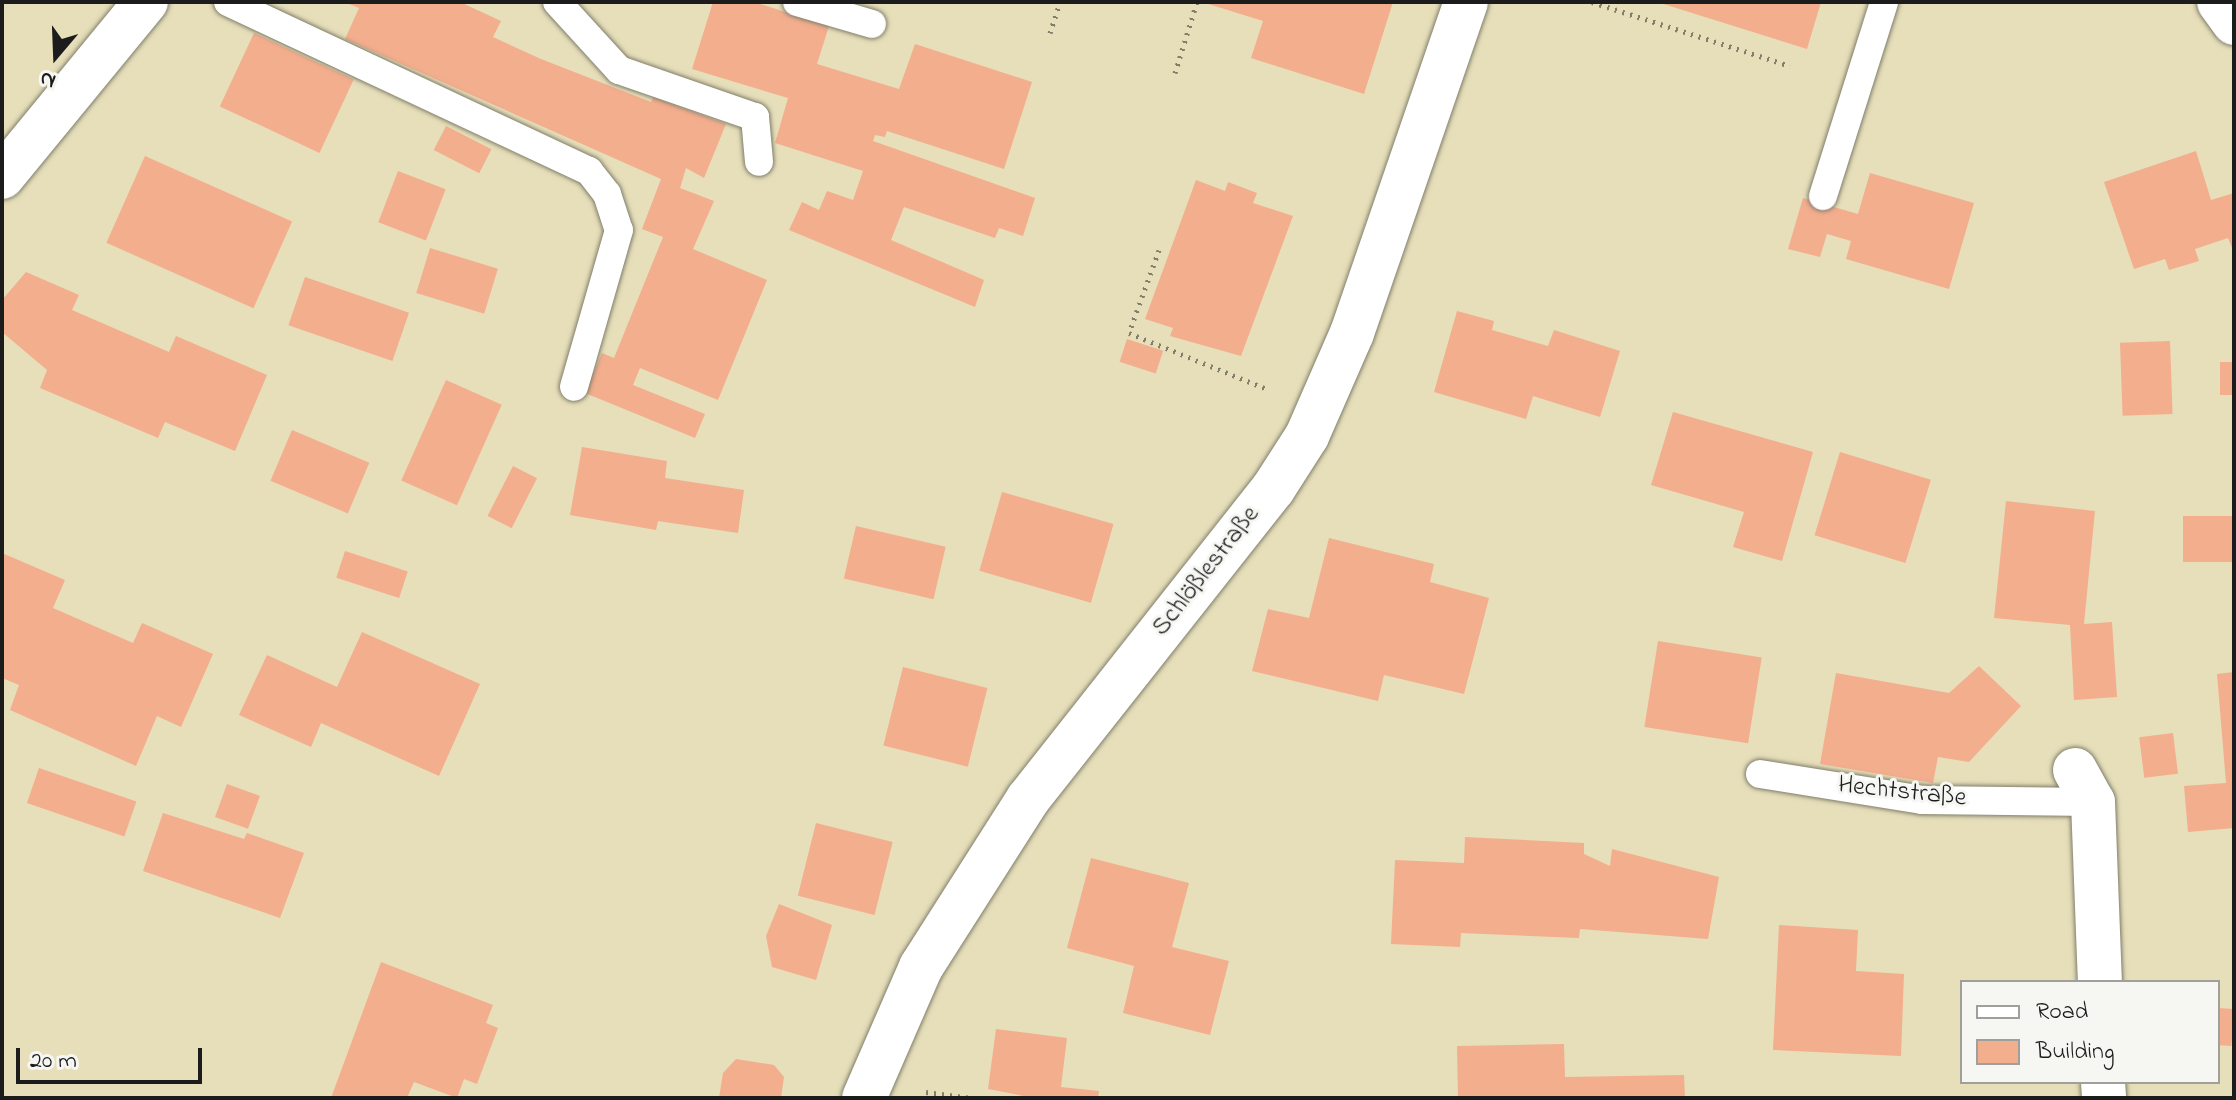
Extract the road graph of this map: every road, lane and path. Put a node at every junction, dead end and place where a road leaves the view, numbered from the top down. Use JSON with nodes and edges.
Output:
{"nodes":[{"id":1,"x":146,"y":2,"type":"edge"},
{"id":2,"x":228,"y":2,"type":"edge"},
{"id":3,"x":557,"y":2,"type":"edge"},
{"id":4,"x":797,"y":2,"type":"edge"},
{"id":5,"x":1060,"y":2,"type":"edge"},
{"id":6,"x":1197,"y":2,"type":"edge"},
{"id":7,"x":1466,"y":2,"type":"edge"},
{"id":8,"x":1592,"y":2,"type":"edge"},
{"id":9,"x":1884,"y":2,"type":"edge"},
{"id":10,"x":2219,"y":2,"type":"edge"},
{"id":11,"x":2234,"y":23,"type":"edge"},
{"id":12,"x":872,"y":24,"type":"dead end"},
{"id":13,"x":1050,"y":33,"type":"dead end"},
{"id":14,"x":1790,"y":66,"type":"dead end"},
{"id":15,"x":1175,"y":73,"type":"dead end"},
{"id":16,"x":759,"y":162,"type":"dead end"},
{"id":17,"x":2,"y":177,"type":"edge"},
{"id":18,"x":1823,"y":196,"type":"dead end"},
{"id":19,"x":1159,"y":250,"type":"dead end"},
{"id":20,"x":574,"y":387,"type":"dead end"},
{"id":21,"x":1320,"y":410,"type":"junction"},
{"id":22,"x":1760,"y":774,"type":"dead end"},
{"id":23,"x":2084,"y":786,"type":"joint"},
{"id":24,"x":2100,"y":980,"type":"edge"},
{"id":25,"x":864,"y":1098,"type":"edge"}],
"edges":[{"from":1,"to":17,"type":"street"},
{"from":2,"to":20,"type":"lane"},
{"from":3,"to":16,"type":"lane"},
{"from":4,"to":12,"type":"lane"},
{"from":5,"to":13,"type":"path"},
{"from":6,"to":15,"type":"path"},
{"from":7,"to":21,"type":"street","name":"Schlößlestraße"},
{"from":8,"to":14,"type":"path"},
{"from":9,"to":18,"type":"lane"},
{"from":10,"to":11,"type":"street"},
{"from":19,"to":21,"type":"path"},
{"from":21,"to":25,"type":"street","name":"Schlößlestraße"},
{"from":22,"to":23,"type":"lane","name":"Hechtstraße"},
{"from":23,"to":24,"type":"street","name":"Hechtstraße"}]}
